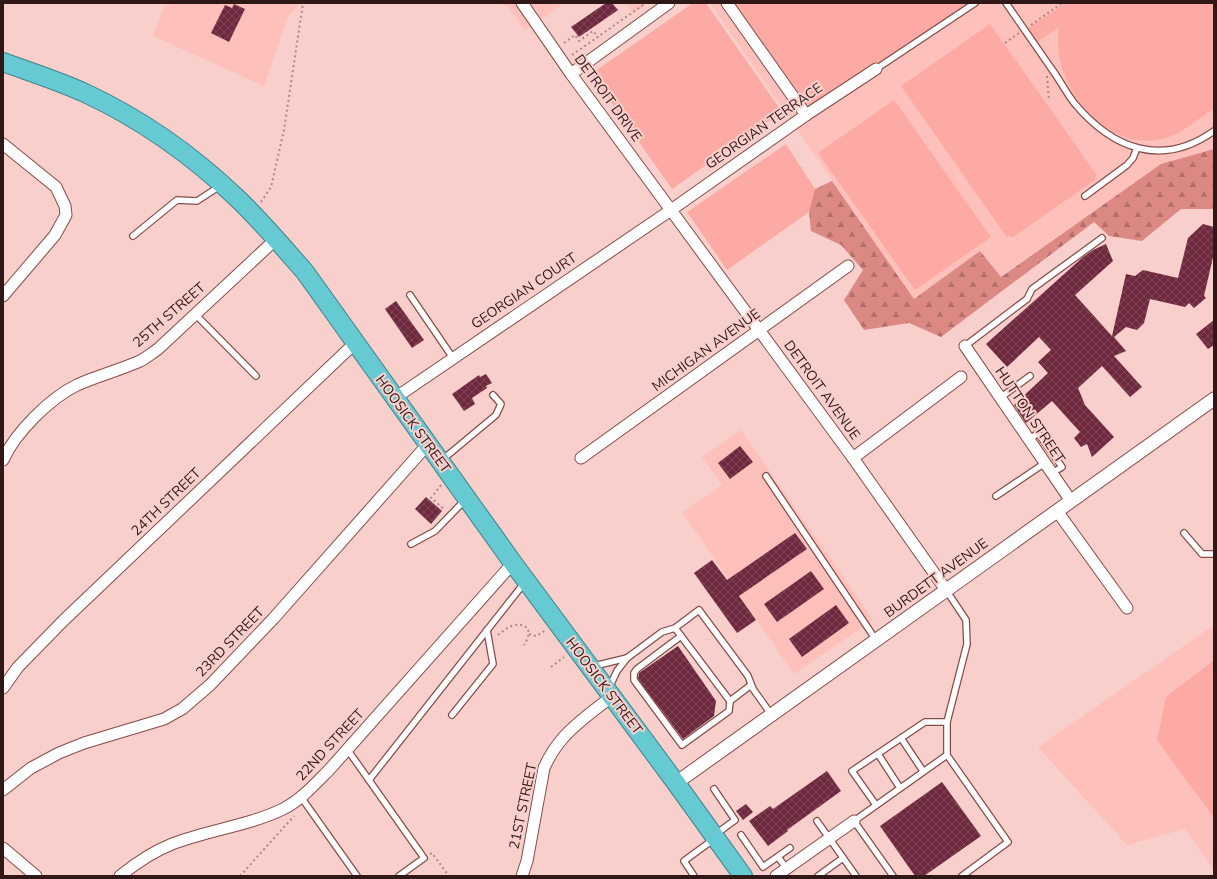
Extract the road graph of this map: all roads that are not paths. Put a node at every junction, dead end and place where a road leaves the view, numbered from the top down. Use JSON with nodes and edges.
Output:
{"nodes":[{"id":1,"x":522,"y":3,"type":"edge"},
{"id":2,"x":669,"y":3,"type":"edge"},
{"id":3,"x":727,"y":3,"type":"edge"},
{"id":4,"x":975,"y":3,"type":"edge"},
{"id":5,"x":1006,"y":3,"type":"edge"},
{"id":6,"x":3,"y":62,"type":"edge"},
{"id":7,"x":876,"y":69,"type":"joint"},
{"id":8,"x":571,"y":74,"type":"junction"},
{"id":9,"x":806,"y":115,"type":"junction"},
{"id":10,"x":1214,"y":131,"type":"edge"},
{"id":11,"x":3,"y":144,"type":"edge"},
{"id":12,"x":1137,"y":148,"type":"junction"},
{"id":13,"x":222,"y":184,"type":"junction"},
{"id":14,"x":1085,"y":196,"type":"dead end"},
{"id":15,"x":671,"y":210,"type":"junction"},
{"id":16,"x":133,"y":236,"type":"dead end"},
{"id":17,"x":276,"y":238,"type":"junction"},
{"id":18,"x":1102,"y":238,"type":"dead end"},
{"id":19,"x":848,"y":266,"type":"dead end"},
{"id":20,"x":410,"y":295,"type":"dead end"},
{"id":21,"x":3,"y":296,"type":"edge"},
{"id":22,"x":195,"y":314,"type":"junction"},
{"id":23,"x":759,"y":330,"type":"junction"},
{"id":24,"x":355,"y":343,"type":"junction"},
{"id":25,"x":965,"y":346,"type":"joint"},
{"id":26,"x":453,"y":358,"type":"junction"},
{"id":27,"x":256,"y":376,"type":"dead end"},
{"id":28,"x":1030,"y":376,"type":"dead end"},
{"id":29,"x":961,"y":377,"type":"dead end"},
{"id":30,"x":493,"y":394,"type":"dead end"},
{"id":31,"x":395,"y":398,"type":"junction"},
{"id":32,"x":1000,"y":398,"type":"junction"},
{"id":33,"x":1214,"y":399,"type":"edge"},
{"id":34,"x":1029,"y":440,"type":"junction"},
{"id":35,"x":428,"y":444,"type":"junction"},
{"id":36,"x":581,"y":458,"type":"dead end"},
{"id":37,"x":853,"y":458,"type":"junction"},
{"id":38,"x":3,"y":460,"type":"edge"},
{"id":39,"x":440,"y":461,"type":"junction"},
{"id":40,"x":1044,"y":463,"type":"junction"},
{"id":41,"x":1052,"y":474,"type":"junction"},
{"id":42,"x":766,"y":476,"type":"dead end"},
{"id":43,"x":996,"y":496,"type":"dead end"},
{"id":44,"x":467,"y":498,"type":"junction"},
{"id":45,"x":1071,"y":501,"type":"junction"},
{"id":46,"x":1057,"y":511,"type":"junction"},
{"id":47,"x":1184,"y":533,"type":"dead end"},
{"id":48,"x":411,"y":544,"type":"dead end"},
{"id":49,"x":1214,"y":554,"type":"edge"},
{"id":50,"x":513,"y":563,"type":"junction"},
{"id":51,"x":526,"y":581,"type":"junction"},
{"id":52,"x":946,"y":590,"type":"junction"},
{"id":53,"x":1127,"y":608,"type":"dead end"},
{"id":54,"x":675,"y":628,"type":"junction"},
{"id":55,"x":487,"y":630,"type":"junction"},
{"id":56,"x":681,"y":636,"type":"junction"},
{"id":57,"x":876,"y":640,"type":"junction"},
{"id":58,"x":627,"y":658,"type":"junction"},
{"id":59,"x":590,"y":667,"type":"junction"},
{"id":60,"x":752,"y":685,"type":"junction"},
{"id":61,"x":3,"y":688,"type":"edge"},
{"id":62,"x":609,"y":694,"type":"junction"},
{"id":63,"x":730,"y":701,"type":"junction"},
{"id":64,"x":452,"y":715,"type":"dead end"},
{"id":65,"x":771,"y":715,"type":"junction"},
{"id":66,"x":947,"y":722,"type":"junction"},
{"id":67,"x":901,"y":738,"type":"junction"},
{"id":68,"x":347,"y":749,"type":"junction"},
{"id":69,"x":878,"y":754,"type":"junction"},
{"id":70,"x":946,"y":754,"type":"junction"},
{"id":71,"x":923,"y":771,"type":"junction"},
{"id":72,"x":369,"y":780,"type":"junction"},
{"id":73,"x":676,"y":783,"type":"junction"},
{"id":74,"x":900,"y":788,"type":"junction"},
{"id":75,"x":4,"y":789,"type":"edge"},
{"id":76,"x":714,"y":789,"type":"dead end"},
{"id":77,"x":304,"y":800,"type":"junction"},
{"id":78,"x":876,"y":805,"type":"junction"},
{"id":79,"x":817,"y":820,"type":"dead end"},
{"id":80,"x":854,"y":821,"type":"junction"},
{"id":81,"x":741,"y":835,"type":"dead end"},
{"id":82,"x":715,"y":837,"type":"junction"},
{"id":83,"x":830,"y":838,"type":"junction"},
{"id":84,"x":3,"y":848,"type":"edge"},
{"id":85,"x":790,"y":848,"type":"dead end"},
{"id":86,"x":778,"y":857,"type":"junction"},
{"id":87,"x":843,"y":858,"type":"junction"},
{"id":88,"x":787,"y":868,"type":"junction"},
{"id":89,"x":737,"y":871,"type":"edge"},
{"id":90,"x":36,"y":876,"type":"edge"},
{"id":91,"x":120,"y":876,"type":"edge"},
{"id":92,"x":357,"y":876,"type":"edge"},
{"id":93,"x":398,"y":876,"type":"edge"},
{"id":94,"x":522,"y":876,"type":"edge"},
{"id":95,"x":694,"y":876,"type":"edge"},
{"id":96,"x":776,"y":876,"type":"edge"},
{"id":97,"x":818,"y":876,"type":"edge"},
{"id":98,"x":856,"y":876,"type":"edge"},
{"id":99,"x":893,"y":876,"type":"edge"},
{"id":100,"x":962,"y":876,"type":"edge"}],
"edges":[{"from":1,"to":8,"type":"street","name":"DETROIT DRIVE"},
{"from":2,"to":8,"type":"street"},
{"from":3,"to":9,"type":"street"},
{"from":4,"to":7,"type":"lane"},
{"from":5,"to":12,"type":"lane"},
{"from":6,"to":13,"type":"highway","name":"HOOSICK STREET"},
{"from":7,"to":9,"type":"street","name":"GEORGIAN TERRACE"},
{"from":8,"to":15,"type":"street","name":"DETROIT DRIVE"},
{"from":9,"to":15,"type":"street","name":"GEORGIAN TERRACE"},
{"from":10,"to":12,"type":"lane"},
{"from":11,"to":21,"type":"street"},
{"from":12,"to":14,"type":"lane"},
{"from":13,"to":16,"type":"lane"},
{"from":13,"to":17,"type":"highway","name":"HOOSICK STREET"},
{"from":15,"to":23,"type":"street","name":"DETROIT AVENUE"},
{"from":15,"to":26,"type":"street","name":"GEORGIAN COURT"},
{"from":17,"to":22,"type":"street","name":"25TH STREET"},
{"from":17,"to":24,"type":"highway","name":"HOOSICK STREET"},
{"from":18,"to":25,"type":"lane"},
{"from":19,"to":23,"type":"street","name":"MICHIGAN AVENUE"},
{"from":20,"to":26,"type":"lane"},
{"from":22,"to":27,"type":"lane"},
{"from":22,"to":38,"type":"street","name":"25TH STREET"},
{"from":23,"to":36,"type":"street","name":"MICHIGAN AVENUE"},
{"from":23,"to":37,"type":"street","name":"DETROIT AVENUE"},
{"from":24,"to":31,"type":"highway","name":"HOOSICK STREET"},
{"from":24,"to":61,"type":"street","name":"24TH STREET"},
{"from":25,"to":32,"type":"street","name":"HUTTON STREET"},
{"from":26,"to":31,"type":"street","name":"GEORGIAN COURT"},
{"from":28,"to":32,"type":"lane"},
{"from":29,"to":37,"type":"street"},
{"from":30,"to":39,"type":"lane"},
{"from":31,"to":35,"type":"highway","name":"HOOSICK STREET"},
{"from":32,"to":34,"type":"street","name":"HUTTON STREET"},
{"from":33,"to":45,"type":"street","name":"BURDETT AVENUE"},
{"from":34,"to":40,"type":"street","name":"HUTTON STREET"},
{"from":34,"to":41,"type":"lane"},
{"from":35,"to":39,"type":"highway","name":"HOOSICK STREET"},
{"from":35,"to":75,"type":"street","name":"23RD STREET"},
{"from":37,"to":52,"type":"street","name":"DETROIT AVENUE"},
{"from":39,"to":44,"type":"highway","name":"HOOSICK STREET"},
{"from":40,"to":41,"type":"street","name":"HUTTON STREET"},
{"from":40,"to":43,"type":"lane"},
{"from":41,"to":45,"type":"street","name":"HUTTON STREET"},
{"from":42,"to":57,"type":"lane"},
{"from":44,"to":48,"type":"lane"},
{"from":44,"to":50,"type":"highway","name":"HOOSICK STREET"},
{"from":45,"to":46,"type":"street","name":"BURDETT AVENUE"},
{"from":46,"to":52,"type":"street","name":"BURDETT AVENUE"},
{"from":46,"to":53,"type":"street"},
{"from":47,"to":49,"type":"lane"},
{"from":50,"to":51,"type":"highway","name":"HOOSICK STREET"},
{"from":50,"to":68,"type":"street","name":"22ND STREET"},
{"from":51,"to":55,"type":"lane"},
{"from":51,"to":59,"type":"highway","name":"HOOSICK STREET"},
{"from":52,"to":57,"type":"street","name":"BURDETT AVENUE"},
{"from":52,"to":66,"type":"lane"},
{"from":54,"to":56,"type":"lane"},
{"from":54,"to":58,"type":"lane"},
{"from":54,"to":60,"type":"lane"},
{"from":55,"to":64,"type":"lane"},
{"from":55,"to":72,"type":"lane"},
{"from":56,"to":63,"type":"lane"},
{"from":56,"to":63,"type":"lane"},
{"from":57,"to":65,"type":"street","name":"BURDETT AVENUE"},
{"from":58,"to":59,"type":"lane"},
{"from":58,"to":62,"type":"lane"},
{"from":59,"to":62,"type":"highway","name":"HOOSICK STREET"},
{"from":60,"to":63,"type":"lane"},
{"from":60,"to":65,"type":"lane"},
{"from":62,"to":73,"type":"highway","name":"HOOSICK STREET"},
{"from":62,"to":94,"type":"street","name":"21ST STREET"},
{"from":65,"to":73,"type":"street","name":"BURDETT AVENUE"},
{"from":66,"to":67,"type":"lane"},
{"from":66,"to":70,"type":"lane"},
{"from":67,"to":69,"type":"lane"},
{"from":67,"to":71,"type":"lane"},
{"from":68,"to":72,"type":"lane"},
{"from":68,"to":77,"type":"street","name":"22ND STREET"},
{"from":69,"to":74,"type":"lane"},
{"from":69,"to":78,"type":"lane"},
{"from":70,"to":71,"type":"lane"},
{"from":70,"to":100,"type":"lane"},
{"from":71,"to":74,"type":"lane"},
{"from":72,"to":93,"type":"lane"},
{"from":73,"to":82,"type":"highway","name":"HOOSICK STREET"},
{"from":74,"to":78,"type":"lane"},
{"from":76,"to":82,"type":"lane"},
{"from":77,"to":91,"type":"street","name":"22ND STREET"},
{"from":77,"to":92,"type":"lane"},
{"from":78,"to":80,"type":"lane"},
{"from":79,"to":83,"type":"lane"},
{"from":80,"to":83,"type":"street"},
{"from":80,"to":99,"type":"lane"},
{"from":81,"to":86,"type":"lane"},
{"from":82,"to":89,"type":"highway","name":"HOOSICK STREET"},
{"from":82,"to":95,"type":"lane"},
{"from":83,"to":87,"type":"lane"},
{"from":83,"to":88,"type":"street"},
{"from":84,"to":90,"type":"street"},
{"from":85,"to":86,"type":"lane"},
{"from":86,"to":88,"type":"lane"},
{"from":87,"to":97,"type":"lane"},
{"from":87,"to":98,"type":"lane"},
{"from":88,"to":96,"type":"street"}]}
